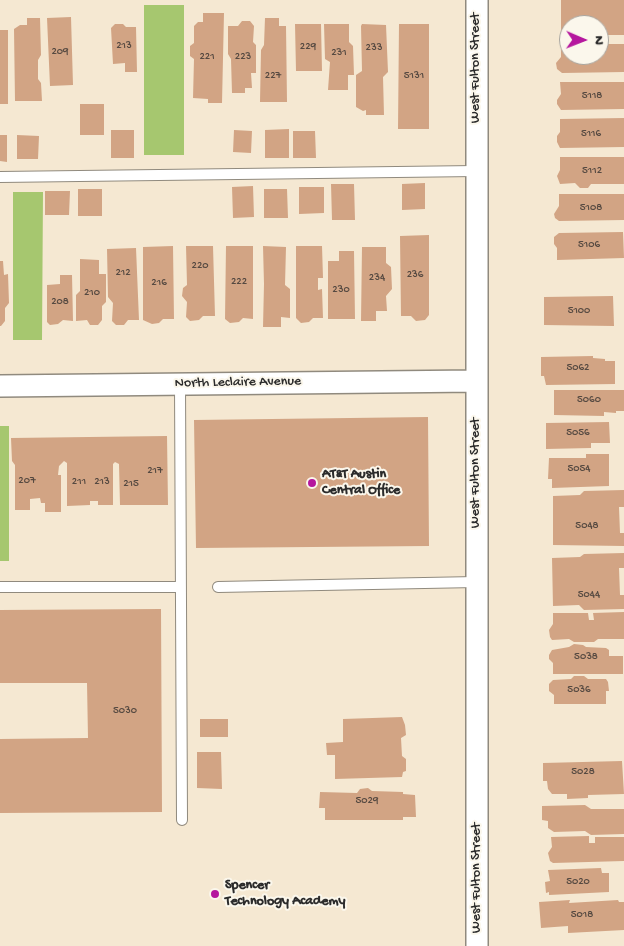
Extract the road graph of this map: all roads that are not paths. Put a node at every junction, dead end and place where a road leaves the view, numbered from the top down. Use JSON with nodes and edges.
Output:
{"nodes":[{"id":1,"x":476,"y":0,"type":"edge"},
{"id":2,"x":476,"y":171,"type":"junction"},
{"id":3,"x":0,"y":177,"type":"edge"},
{"id":4,"x":476,"y":380,"type":"junction"},
{"id":5,"x":180,"y":384,"type":"junction"},
{"id":6,"x":0,"y":386,"type":"edge"},
{"id":7,"x":476,"y":582,"type":"junction"},
{"id":8,"x":0,"y":587,"type":"edge"},
{"id":9,"x":182,"y":587,"type":"junction"},
{"id":10,"x":218,"y":588,"type":"dead end"},
{"id":11,"x":182,"y":820,"type":"dead end"},
{"id":12,"x":477,"y":946,"type":"edge"}],
"edges":[{"from":1,"to":2,"type":"street","name":"West Fulton Street"},
{"from":2,"to":3,"type":"lane"},
{"from":2,"to":4,"type":"street","name":"West Fulton Street"},
{"from":4,"to":5,"type":"street","name":"North Leclaire Avenue"},
{"from":4,"to":7,"type":"street","name":"West Fulton Street"},
{"from":5,"to":6,"type":"street","name":"North Leclaire Avenue"},
{"from":5,"to":9,"type":"lane"},
{"from":7,"to":10,"type":"lane"},
{"from":7,"to":12,"type":"street","name":"West Fulton Street"},
{"from":8,"to":9,"type":"lane"},
{"from":9,"to":11,"type":"lane"}]}
